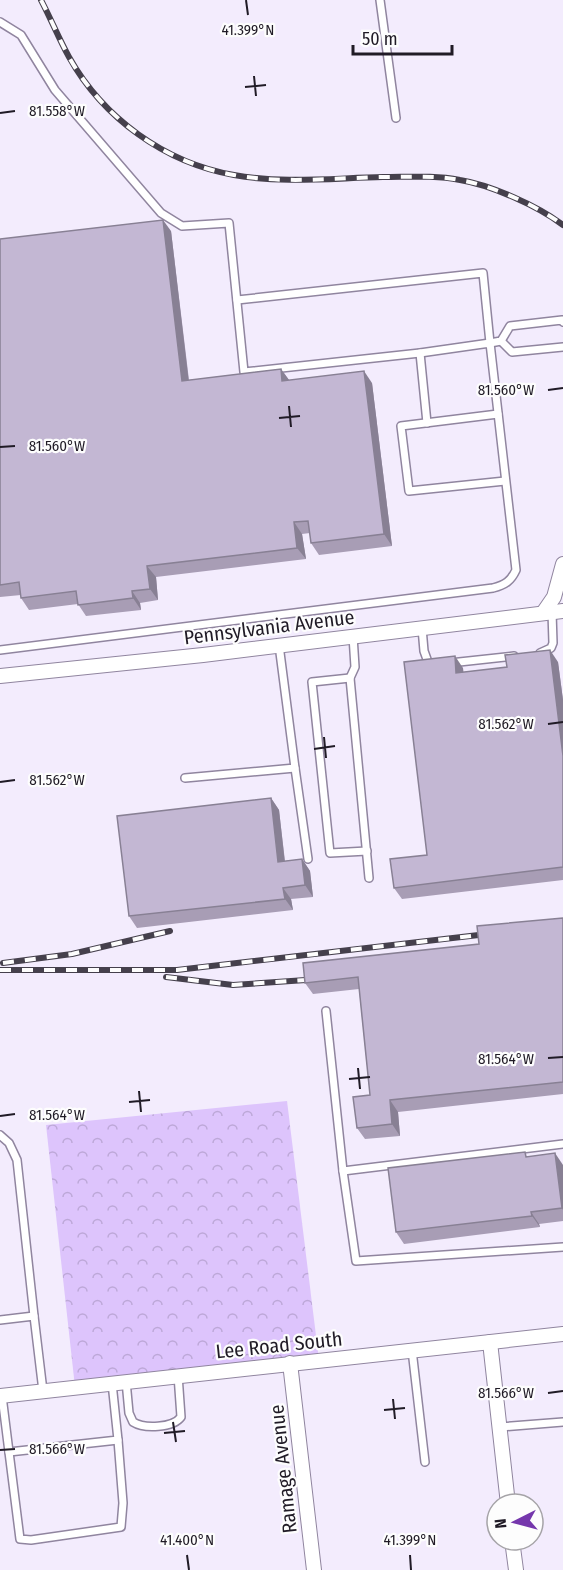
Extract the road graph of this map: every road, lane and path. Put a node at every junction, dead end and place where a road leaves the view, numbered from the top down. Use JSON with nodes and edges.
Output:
{"nodes":[{"id":1,"x":380,"y":0,"type":"edge"},
{"id":2,"x":0,"y":22,"type":"edge"},
{"id":3,"x":396,"y":118,"type":"dead end"},
{"id":4,"x":237,"y":300,"type":"junction"},
{"id":5,"x":563,"y":322,"type":"edge"},
{"id":6,"x":501,"y":341,"type":"junction"},
{"id":7,"x":490,"y":343,"type":"junction"},
{"id":8,"x":563,"y":347,"type":"edge"},
{"id":9,"x":420,"y":353,"type":"junction"},
{"id":10,"x":498,"y":414,"type":"junction"},
{"id":11,"x":427,"y":423,"type":"junction"},
{"id":12,"x":505,"y":481,"type":"junction"},
{"id":13,"x":563,"y":564,"type":"edge"},
{"id":14,"x":553,"y":612,"type":"edge"},
{"id":15,"x":422,"y":628,"type":"junction"},
{"id":16,"x":353,"y":636,"type":"junction"},
{"id":17,"x":279,"y":645,"type":"junction"},
{"id":18,"x":0,"y":650,"type":"edge"},
{"id":19,"x":533,"y":653,"type":"edge"},
{"id":20,"x":522,"y":655,"type":"edge"},
{"id":21,"x":0,"y":676,"type":"edge"},
{"id":22,"x":350,"y":678,"type":"junction"},
{"id":23,"x":295,"y":768,"type":"junction"},
{"id":24,"x":185,"y":778,"type":"dead end"},
{"id":25,"x":367,"y":850,"type":"junction"},
{"id":26,"x":308,"y":859,"type":"dead end"},
{"id":27,"x":369,"y":878,"type":"dead end"},
{"id":28,"x":326,"y":1011,"type":"dead end"},
{"id":29,"x":0,"y":1135,"type":"edge"},
{"id":30,"x":563,"y":1144,"type":"edge"},
{"id":31,"x":343,"y":1171,"type":"junction"},
{"id":32,"x":563,"y":1247,"type":"edge"},
{"id":33,"x":34,"y":1316,"type":"junction"},
{"id":34,"x":0,"y":1320,"type":"edge"},
{"id":35,"x":563,"y":1334,"type":"edge"},
{"id":36,"x":490,"y":1342,"type":"junction"},
{"id":37,"x":412,"y":1350,"type":"junction"},
{"id":38,"x":290,"y":1363,"type":"junction"},
{"id":39,"x":178,"y":1375,"type":"junction"},
{"id":40,"x":126,"y":1381,"type":"junction"},
{"id":41,"x":112,"y":1383,"type":"junction"},
{"id":42,"x":43,"y":1391,"type":"junction"},
{"id":43,"x":1,"y":1396,"type":"edge"},
{"id":44,"x":563,"y":1422,"type":"edge"},
{"id":45,"x":500,"y":1427,"type":"junction"},
{"id":46,"x":118,"y":1440,"type":"junction"},
{"id":47,"x":9,"y":1452,"type":"junction"},
{"id":48,"x":425,"y":1462,"type":"dead end"},
{"id":49,"x":507,"y":1492,"type":"edge"},
{"id":50,"x":514,"y":1552,"type":"edge"},
{"id":51,"x":314,"y":1570,"type":"edge"},
{"id":52,"x":516,"y":1570,"type":"edge"}],
"edges":[{"from":1,"to":3,"type":"lane"},
{"from":2,"to":4,"type":"lane"},
{"from":4,"to":7,"type":"lane"},
{"from":4,"to":9,"type":"lane"},
{"from":5,"to":6,"type":"lane"},
{"from":6,"to":7,"type":"lane"},
{"from":6,"to":8,"type":"lane"},
{"from":7,"to":9,"type":"lane"},
{"from":7,"to":10,"type":"lane"},
{"from":9,"to":11,"type":"lane"},
{"from":10,"to":11,"type":"lane"},
{"from":10,"to":12,"type":"lane"},
{"from":11,"to":12,"type":"lane"},
{"from":12,"to":18,"type":"lane"},
{"from":13,"to":14,"type":"street"},
{"from":14,"to":15,"type":"street","name":"Pennsylvania Avenue"},
{"from":14,"to":19,"type":"lane"},
{"from":15,"to":16,"type":"street","name":"Pennsylvania Avenue"},
{"from":15,"to":20,"type":"lane"},
{"from":16,"to":17,"type":"street","name":"Pennsylvania Avenue"},
{"from":16,"to":22,"type":"lane"},
{"from":17,"to":21,"type":"street","name":"Pennsylvania Avenue"},
{"from":17,"to":23,"type":"lane"},
{"from":22,"to":25,"type":"lane"},
{"from":22,"to":25,"type":"lane"},
{"from":23,"to":24,"type":"lane"},
{"from":23,"to":26,"type":"lane"},
{"from":25,"to":27,"type":"lane"},
{"from":28,"to":31,"type":"lane"},
{"from":29,"to":33,"type":"lane"},
{"from":30,"to":31,"type":"lane"},
{"from":31,"to":32,"type":"lane"},
{"from":33,"to":34,"type":"lane"},
{"from":33,"to":42,"type":"lane"},
{"from":35,"to":36,"type":"street","name":"Lee Road South"},
{"from":36,"to":37,"type":"street","name":"Lee Road South"},
{"from":36,"to":45,"type":"street"},
{"from":37,"to":38,"type":"street","name":"Lee Road South"},
{"from":37,"to":48,"type":"lane"},
{"from":38,"to":39,"type":"street","name":"Lee Road South"},
{"from":38,"to":51,"type":"street","name":"Ramage Avenue"},
{"from":39,"to":40,"type":"street","name":"Lee Road South"},
{"from":39,"to":40,"type":"lane"},
{"from":40,"to":41,"type":"street","name":"Lee Road South"},
{"from":41,"to":42,"type":"street","name":"Lee Road South"},
{"from":41,"to":46,"type":"lane"},
{"from":42,"to":43,"type":"street","name":"Lee Road South"},
{"from":43,"to":47,"type":"lane"},
{"from":44,"to":45,"type":"lane"},
{"from":45,"to":49,"type":"street"},
{"from":46,"to":47,"type":"lane"},
{"from":46,"to":47,"type":"lane"},
{"from":50,"to":52,"type":"street"}]}
